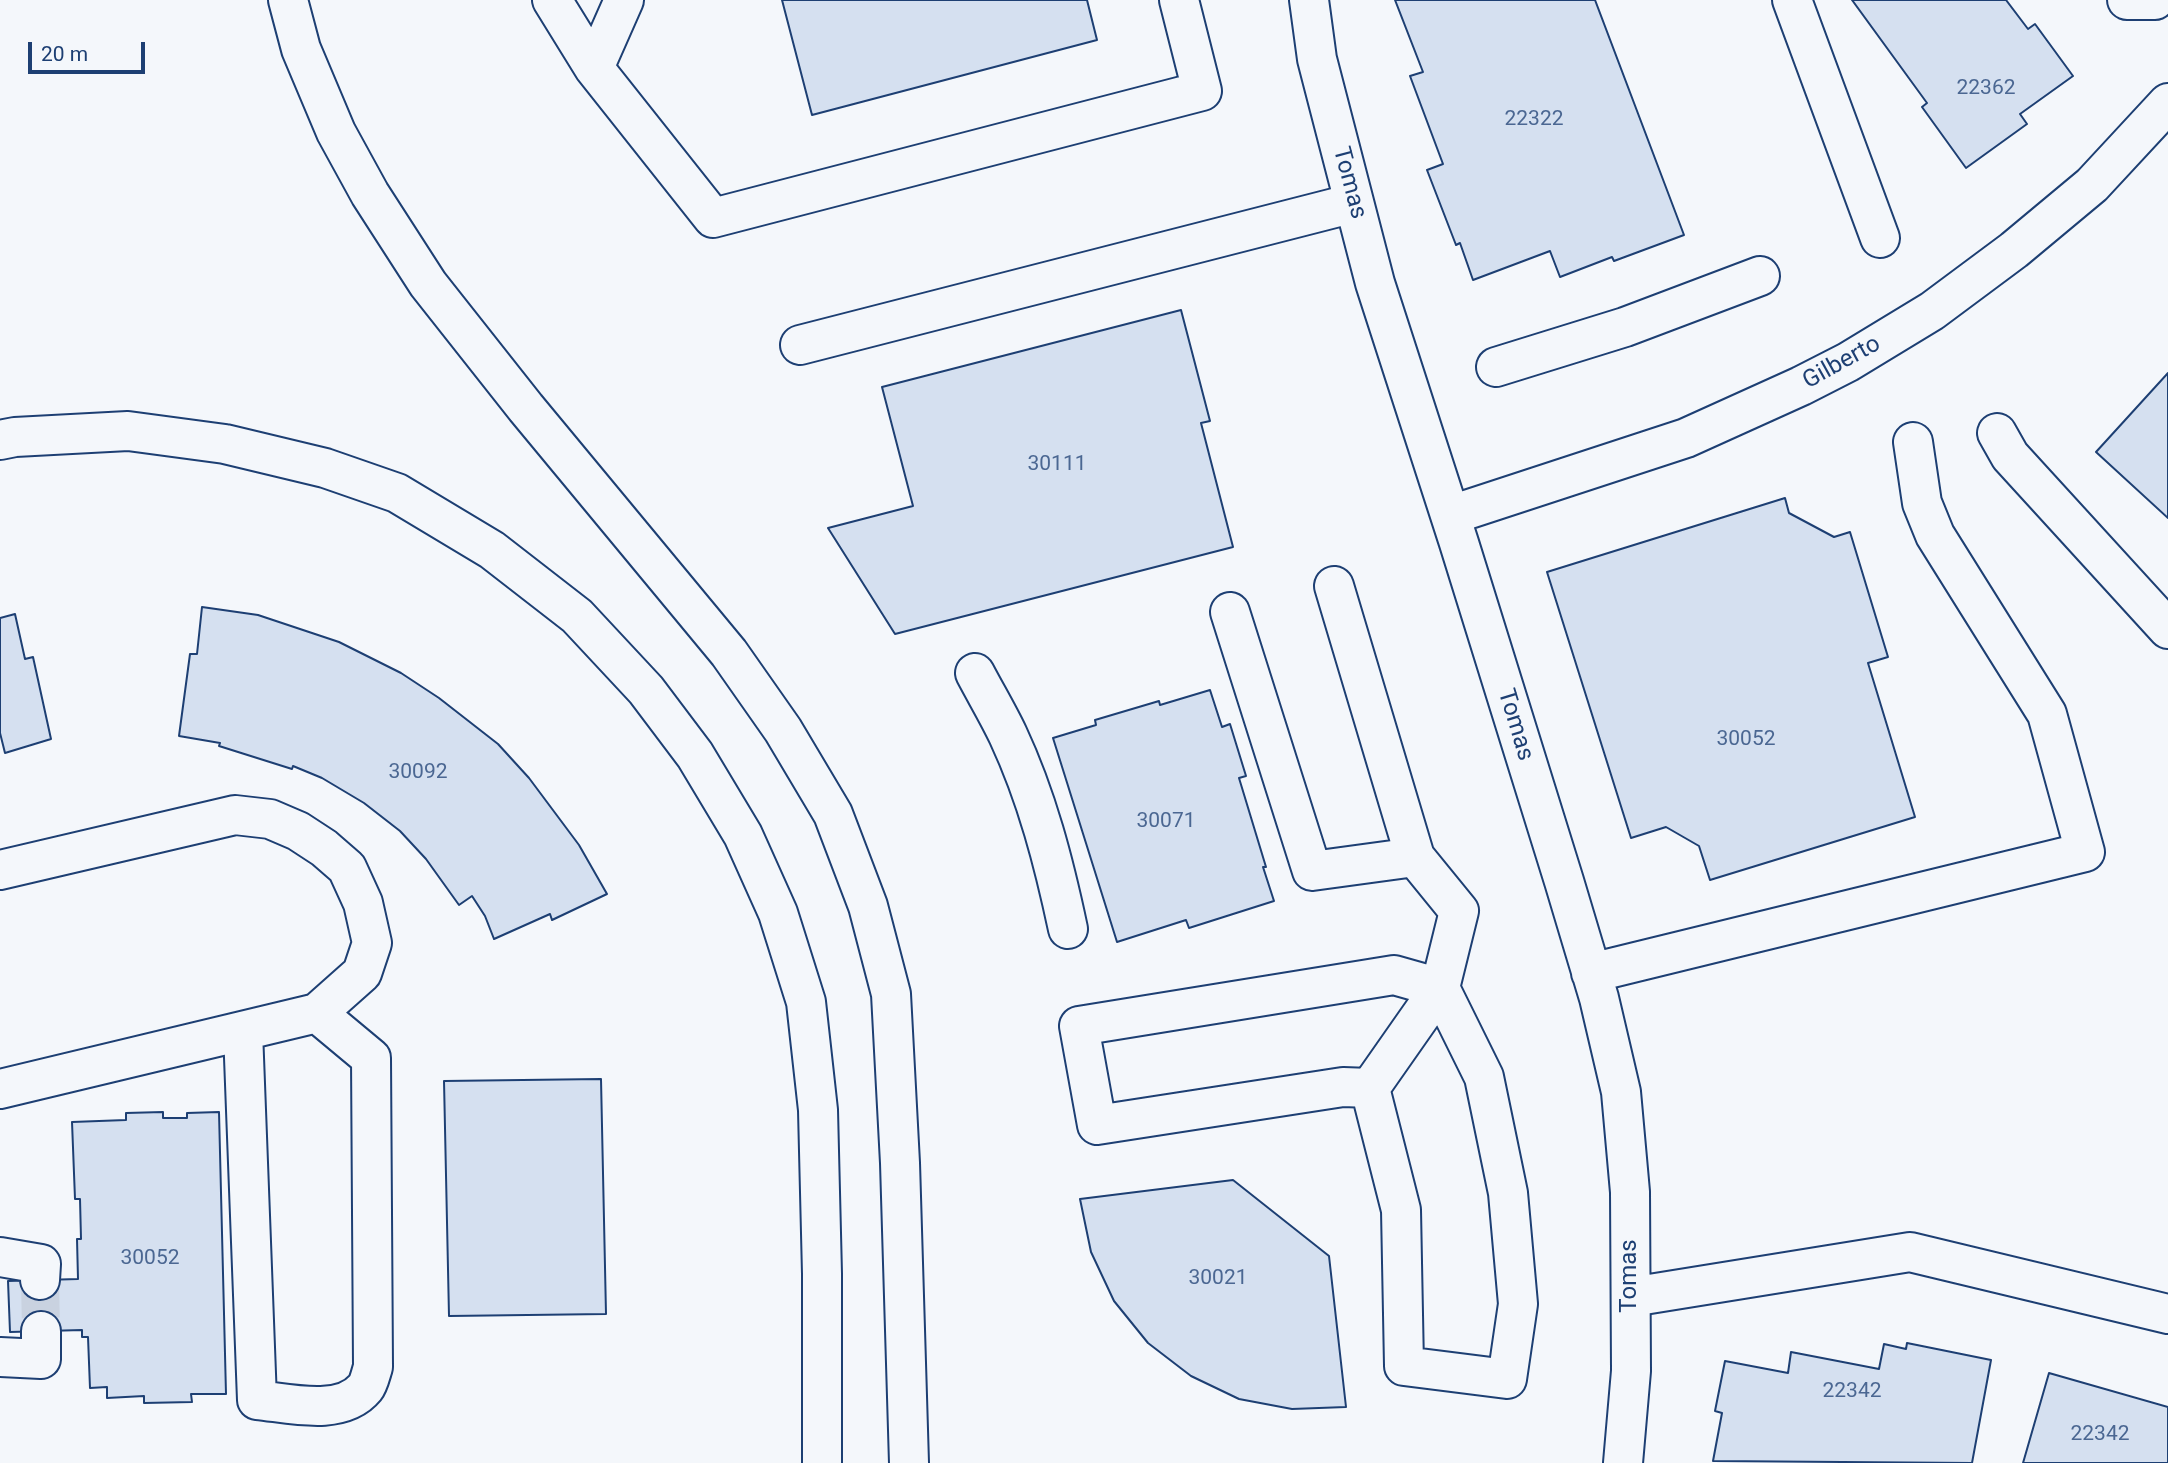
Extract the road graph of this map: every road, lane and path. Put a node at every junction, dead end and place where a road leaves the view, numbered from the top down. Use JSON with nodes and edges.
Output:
{"nodes":[{"id":1,"x":288,"y":0,"type":"edge"},
{"id":2,"x":552,"y":0,"type":"edge"},
{"id":3,"x":624,"y":0,"type":"edge"},
{"id":4,"x":1179,"y":0,"type":"edge"},
{"id":5,"x":1309,"y":0,"type":"edge"},
{"id":6,"x":1792,"y":0,"type":"edge"},
{"id":7,"x":2127,"y":0,"type":"edge"},
{"id":8,"x":2155,"y":0,"type":"edge"},
{"id":9,"x":594,"y":68,"type":"junction"},
{"id":10,"x":2168,"y":103,"type":"edge"},
{"id":11,"x":1354,"y":203,"type":"junction"},
{"id":12,"x":1880,"y":238,"type":"dead end"},
{"id":13,"x":1760,"y":276,"type":"dead end"},
{"id":14,"x":800,"y":345,"type":"dead end"},
{"id":15,"x":1496,"y":367,"type":"dead end"},
{"id":16,"x":1997,"y":433,"type":"dead end"},
{"id":17,"x":0,"y":440,"type":"edge"},
{"id":18,"x":1913,"y":442,"type":"dead end"},
{"id":19,"x":1451,"y":515,"type":"junction"},
{"id":20,"x":1334,"y":586,"type":"dead end"},
{"id":21,"x":1230,"y":612,"type":"dead end"},
{"id":22,"x":2168,"y":629,"type":"edge"},
{"id":23,"x":975,"y":673,"type":"dead end"},
{"id":24,"x":1415,"y":857,"type":"junction"},
{"id":25,"x":0,"y":870,"type":"edge"},
{"id":26,"x":1068,"y":929,"type":"dead end"},
{"id":27,"x":1591,"y":973,"type":"junction"},
{"id":28,"x":1440,"y":988,"type":"junction"},
{"id":29,"x":317,"y":1013,"type":"junction"},
{"id":30,"x":243,"y":1031,"type":"junction"},
{"id":31,"x":1370,"y":1088,"type":"junction"},
{"id":32,"x":0,"y":1089,"type":"edge"},
{"id":33,"x":0,"y":1257,"type":"edge"},
{"id":34,"x":40,"y":1280,"type":"tunnel mouth"},
{"id":35,"x":1631,"y":1297,"type":"junction"},
{"id":36,"x":2168,"y":1314,"type":"edge"},
{"id":37,"x":41,"y":1331,"type":"tunnel mouth"},
{"id":38,"x":0,"y":1357,"type":"edge"},
{"id":39,"x":822,"y":1463,"type":"edge"},
{"id":40,"x":909,"y":1463,"type":"edge"},
{"id":41,"x":1623,"y":1463,"type":"edge"}],
"edges":[{"from":1,"to":40,"type":"main road"},
{"from":2,"to":9,"type":"main road"},
{"from":3,"to":9,"type":"main road"},
{"from":4,"to":9,"type":"main road"},
{"from":5,"to":11,"type":"main road","name":"Tomas"},
{"from":6,"to":12,"type":"main road"},
{"from":7,"to":8,"type":"main road"},
{"from":10,"to":19,"type":"main road","name":"Gilberto"},
{"from":11,"to":14,"type":"main road"},
{"from":11,"to":19,"type":"main road","name":"Tomas"},
{"from":13,"to":15,"type":"main road"},
{"from":16,"to":22,"type":"main road"},
{"from":17,"to":39,"type":"main road"},
{"from":18,"to":27,"type":"main road"},
{"from":19,"to":27,"type":"main road","name":"Tomas"},
{"from":20,"to":24,"type":"main road"},
{"from":21,"to":24,"type":"main road"},
{"from":23,"to":26,"type":"main road"},
{"from":24,"to":28,"type":"main road"},
{"from":25,"to":29,"type":"main road"},
{"from":27,"to":35,"type":"main road","name":"Tomas"},
{"from":28,"to":31,"type":"main road"},
{"from":28,"to":31,"type":"main road"},
{"from":28,"to":31,"type":"main road"},
{"from":29,"to":30,"type":"main road"},
{"from":29,"to":30,"type":"main road"},
{"from":30,"to":32,"type":"main road"},
{"from":33,"to":34,"type":"main road"},
{"from":35,"to":36,"type":"main road"},
{"from":35,"to":41,"type":"main road","name":"Tomas"},
{"from":37,"to":38,"type":"main road"}]}
